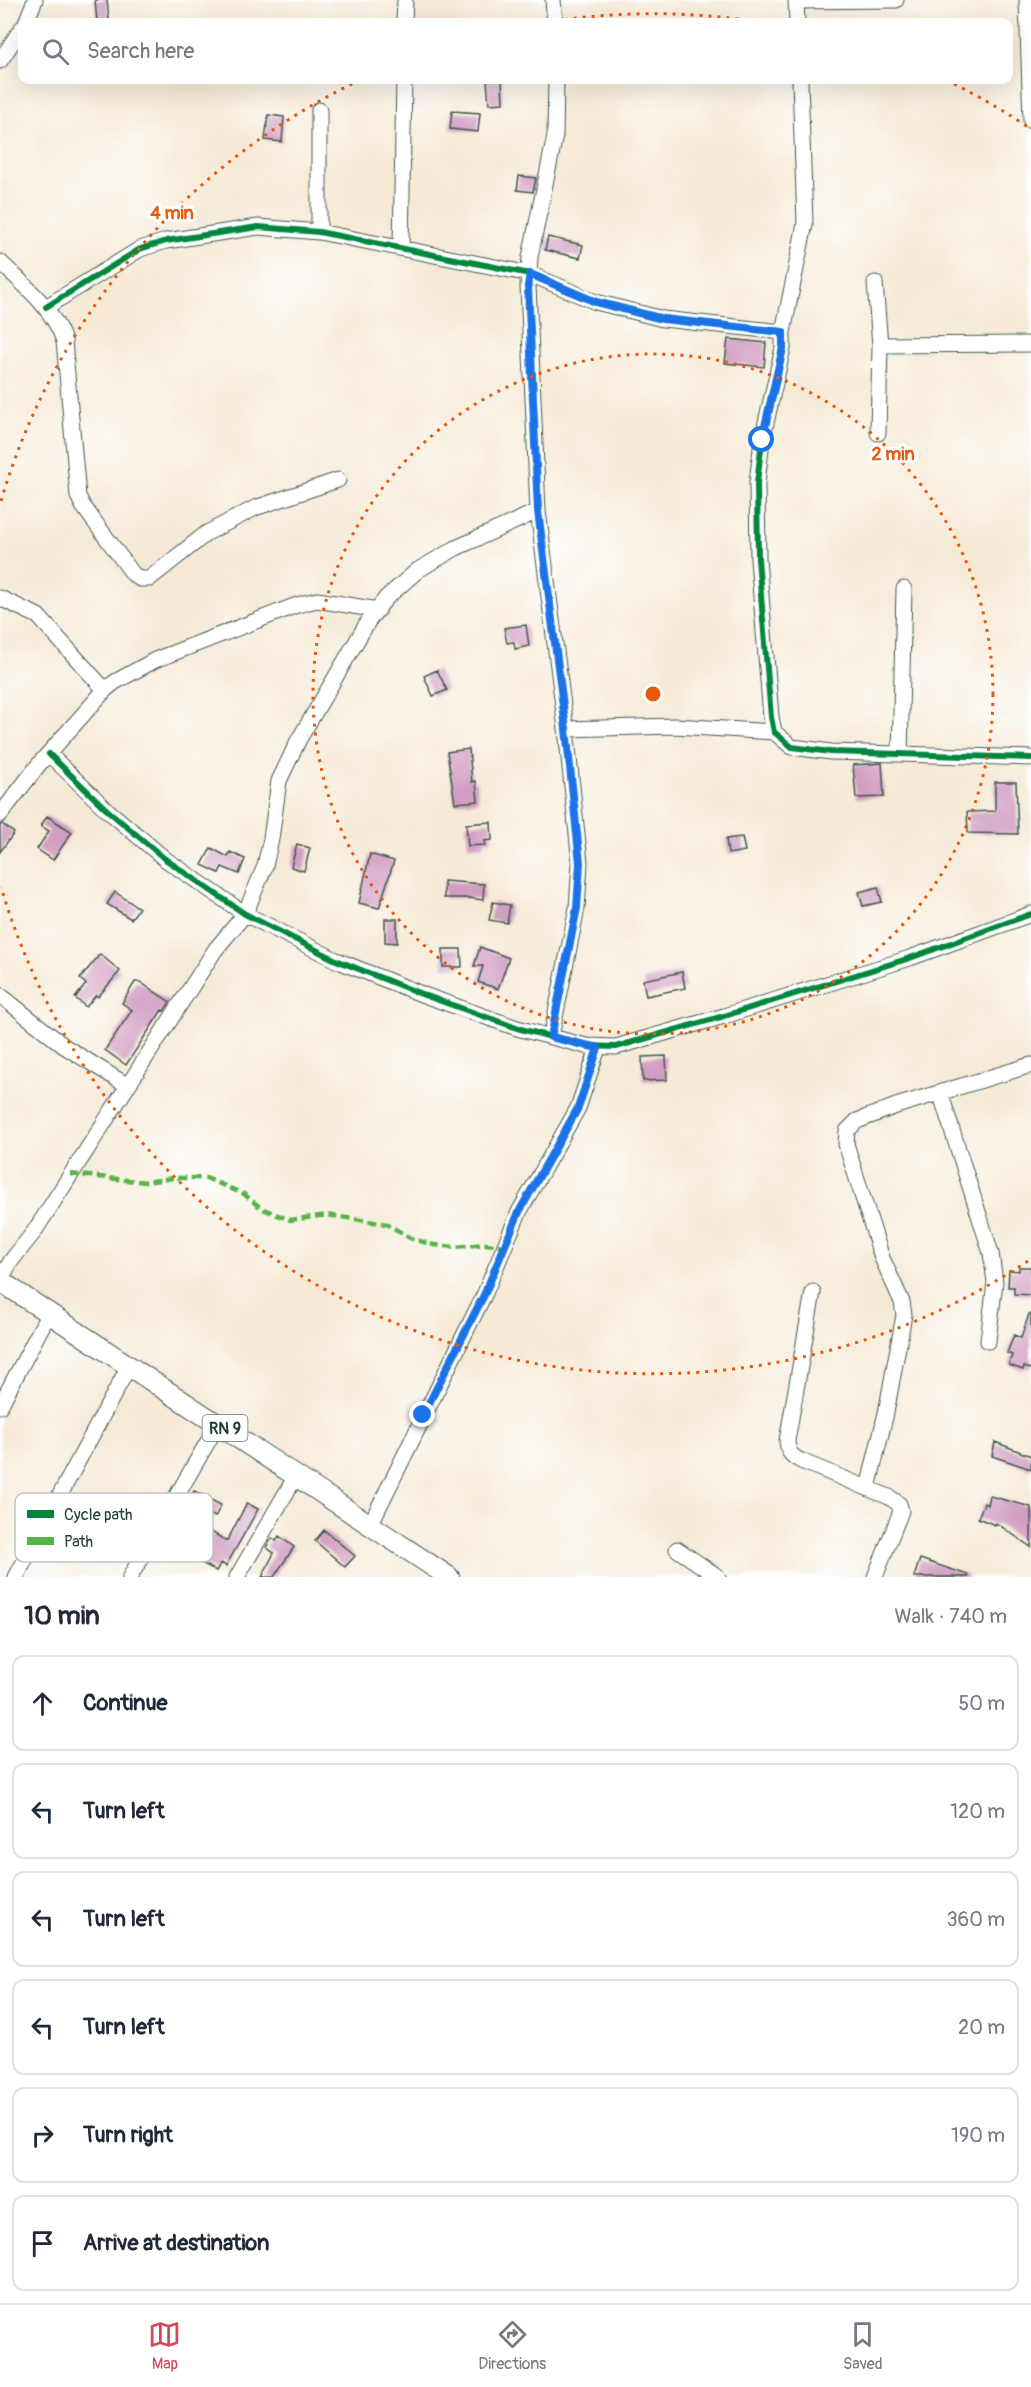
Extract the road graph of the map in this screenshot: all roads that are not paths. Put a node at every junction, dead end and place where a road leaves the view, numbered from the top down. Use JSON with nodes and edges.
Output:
{"nodes":[{"id":1,"x":35,"y":0,"type":"edge"},
{"id":2,"x":405,"y":0,"type":"edge"},
{"id":3,"x":553,"y":0,"type":"edge"},
{"id":4,"x":796,"y":0,"type":"edge"},
{"id":5,"x":896,"y":0,"type":"edge"},
{"id":6,"x":1027,"y":0,"type":"edge"},
{"id":7,"x":28,"y":18,"type":"edge"},
{"id":8,"x":404,"y":18,"type":"edge"},
{"id":9,"x":555,"y":18,"type":"edge"},
{"id":10,"x":797,"y":18,"type":"edge"},
{"id":11,"x":18,"y":34,"type":"edge"},
{"id":12,"x":0,"y":61,"type":"edge"},
{"id":13,"x":404,"y":84,"type":"edge"},
{"id":14,"x":556,"y":84,"type":"edge"},
{"id":15,"x":800,"y":84,"type":"edge"},
{"id":16,"x":1031,"y":97,"type":"edge"},
{"id":17,"x":318,"y":110,"type":"dead end"},
{"id":18,"x":1031,"y":121,"type":"edge"},
{"id":19,"x":320,"y":232,"type":"junction"},
{"id":20,"x":401,"y":247,"type":"junction"},
{"id":21,"x":0,"y":262,"type":"edge"},
{"id":22,"x":530,"y":274,"type":"junction"},
{"id":23,"x":875,"y":284,"type":"dead end"},
{"id":24,"x":46,"y":307,"type":"junction"},
{"id":25,"x":783,"y":332,"type":"junction"},
{"id":26,"x":1031,"y":344,"type":"edge"},
{"id":27,"x":880,"y":345,"type":"junction"},
{"id":28,"x":878,"y":433,"type":"dead end"},
{"id":29,"x":338,"y":480,"type":"dead end"},
{"id":30,"x":538,"y":511,"type":"junction"},
{"id":31,"x":904,"y":589,"type":"dead end"},
{"id":32,"x":0,"y":598,"type":"edge"},
{"id":33,"x":378,"y":609,"type":"junction"},
{"id":34,"x":105,"y":690,"type":"junction"},
{"id":35,"x":566,"y":729,"type":"junction"},
{"id":36,"x":774,"y":732,"type":"junction"},
{"id":37,"x":49,"y":754,"type":"junction"},
{"id":38,"x":900,"y":754,"type":"junction"},
{"id":39,"x":1031,"y":758,"type":"edge"},
{"id":40,"x":0,"y":814,"type":"edge"},
{"id":41,"x":245,"y":914,"type":"junction"},
{"id":42,"x":1031,"y":914,"type":"edge"},
{"id":43,"x":0,"y":995,"type":"edge"},
{"id":44,"x":551,"y":1037,"type":"junction"},
{"id":45,"x":598,"y":1048,"type":"junction"},
{"id":46,"x":1031,"y":1065,"type":"edge"},
{"id":47,"x":128,"y":1086,"type":"junction"},
{"id":48,"x":940,"y":1092,"type":"junction"},
{"id":49,"x":0,"y":1281,"type":"edge"},
{"id":50,"x":813,"y":1292,"type":"dead end"},
{"id":51,"x":49,"y":1314,"type":"junction"},
{"id":52,"x":988,"y":1341,"type":"dead end"},
{"id":53,"x":129,"y":1366,"type":"junction"},
{"id":54,"x":0,"y":1406,"type":"edge"},
{"id":55,"x":218,"y":1424,"type":"junction"},
{"id":56,"x":296,"y":1476,"type":"junction"},
{"id":57,"x":868,"y":1488,"type":"junction"},
{"id":58,"x":61,"y":1493,"type":"edge"},
{"id":59,"x":178,"y":1493,"type":"edge"},
{"id":60,"x":370,"y":1525,"type":"junction"},
{"id":61,"x":676,"y":1549,"type":"dead end"},
{"id":62,"x":24,"y":1562,"type":"edge"},
{"id":63,"x":139,"y":1562,"type":"edge"},
{"id":64,"x":16,"y":1577,"type":"edge"},
{"id":65,"x":130,"y":1577,"type":"edge"},
{"id":66,"x":237,"y":1577,"type":"edge"},
{"id":67,"x":449,"y":1577,"type":"edge"},
{"id":68,"x":718,"y":1577,"type":"edge"},
{"id":69,"x":875,"y":1577,"type":"edge"}],
"edges":[{"from":1,"to":7,"type":"street"},
{"from":2,"to":8,"type":"street"},
{"from":3,"to":9,"type":"street"},
{"from":4,"to":5,"type":"street"},
{"from":4,"to":10,"type":"street"},
{"from":6,"to":16,"type":"street"},
{"from":11,"to":12,"type":"street"},
{"from":13,"to":20,"type":"street"},
{"from":14,"to":22,"type":"street"},
{"from":15,"to":25,"type":"street"},
{"from":16,"to":18,"type":"street"},
{"from":17,"to":19,"type":"street"},
{"from":19,"to":20,"type":"street"},
{"from":19,"to":24,"type":"street"},
{"from":20,"to":22,"type":"street"},
{"from":21,"to":24,"type":"street"},
{"from":22,"to":25,"type":"street"},
{"from":22,"to":30,"type":"street"},
{"from":23,"to":27,"type":"street"},
{"from":24,"to":29,"type":"street"},
{"from":25,"to":36,"type":"street"},
{"from":26,"to":27,"type":"street"},
{"from":27,"to":28,"type":"street"},
{"from":30,"to":33,"type":"street"},
{"from":30,"to":35,"type":"street"},
{"from":31,"to":38,"type":"street"},
{"from":32,"to":34,"type":"street"},
{"from":33,"to":34,"type":"street"},
{"from":33,"to":41,"type":"street"},
{"from":34,"to":37,"type":"street"},
{"from":35,"to":36,"type":"street"},
{"from":35,"to":44,"type":"street"},
{"from":36,"to":38,"type":"street"},
{"from":37,"to":40,"type":"street"},
{"from":37,"to":41,"type":"street"},
{"from":38,"to":39,"type":"street"},
{"from":41,"to":44,"type":"street"},
{"from":41,"to":47,"type":"street"},
{"from":42,"to":45,"type":"street"},
{"from":43,"to":47,"type":"street"},
{"from":44,"to":45,"type":"street"},
{"from":45,"to":60,"type":"street"},
{"from":46,"to":48,"type":"street"},
{"from":47,"to":49,"type":"street"},
{"from":48,"to":52,"type":"street"},
{"from":48,"to":57,"type":"street"},
{"from":49,"to":51,"type":"main road","number":"RN 9"},
{"from":50,"to":57,"type":"street"},
{"from":51,"to":53,"type":"main road","number":"RN 9"},
{"from":51,"to":54,"type":"street"},
{"from":53,"to":55,"type":"main road","number":"RN 9"},
{"from":53,"to":58,"type":"street"},
{"from":55,"to":56,"type":"main road","number":"RN 9"},
{"from":55,"to":59,"type":"street"},
{"from":56,"to":60,"type":"main road","number":"RN 9"},
{"from":56,"to":66,"type":"street"},
{"from":57,"to":69,"type":"street"},
{"from":60,"to":67,"type":"main road","number":"RN 9"},
{"from":61,"to":68,"type":"street"},
{"from":62,"to":64,"type":"street"},
{"from":63,"to":65,"type":"street"}]}
